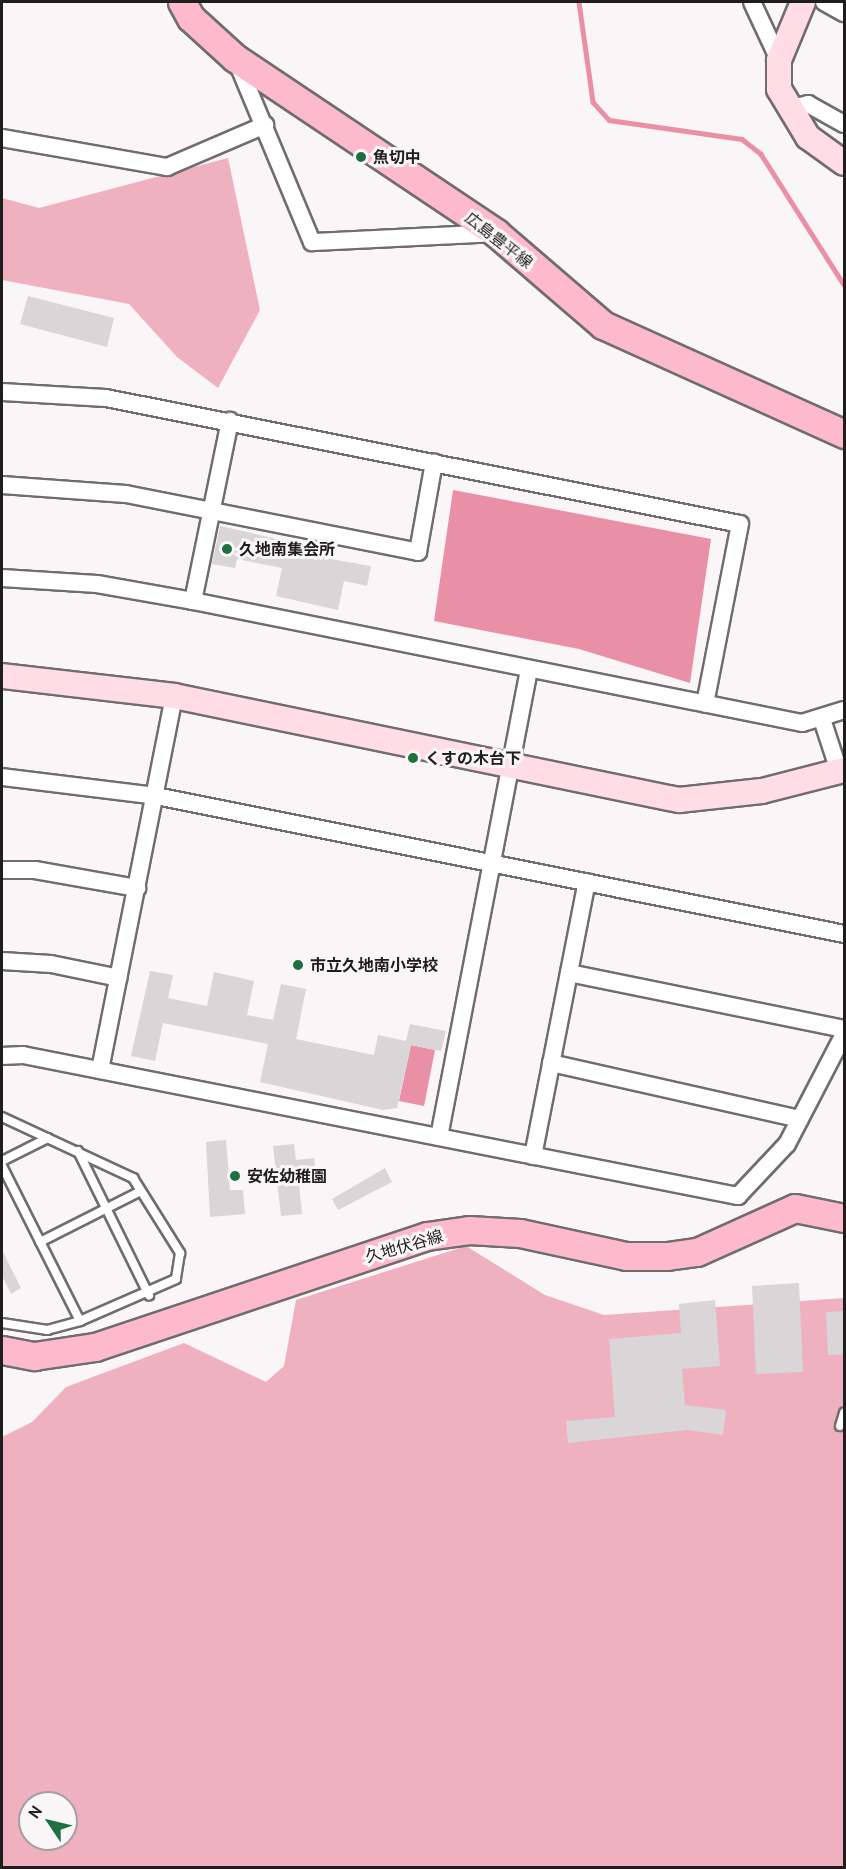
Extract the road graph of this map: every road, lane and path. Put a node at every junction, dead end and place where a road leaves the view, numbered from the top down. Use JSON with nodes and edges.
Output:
{"nodes":[{"id":1,"x":182,"y":2,"type":"edge"},
{"id":2,"x":752,"y":2,"type":"edge"},
{"id":3,"x":803,"y":2,"type":"edge"},
{"id":4,"x":824,"y":2,"type":"edge"},
{"id":5,"x":844,"y":13,"type":"edge"},
{"id":6,"x":235,"y":58,"type":"junction"},
{"id":7,"x":779,"y":60,"type":"junction"},
{"id":8,"x":788,"y":109,"type":"junction"},
{"id":9,"x":844,"y":124,"type":"edge"},
{"id":10,"x":266,"y":125,"type":"junction"},
{"id":11,"x":2,"y":138,"type":"edge"},
{"id":12,"x":844,"y":163,"type":"edge"},
{"id":13,"x":496,"y":233,"type":"junction"},
{"id":14,"x":2,"y":392,"type":"edge"},
{"id":15,"x":230,"y":422,"type":"junction"},
{"id":16,"x":844,"y":434,"type":"edge"},
{"id":17,"x":434,"y":462,"type":"junction"},
{"id":18,"x":2,"y":485,"type":"edge"},
{"id":19,"x":211,"y":512,"type":"junction"},
{"id":20,"x":2,"y":578,"type":"edge"},
{"id":21,"x":193,"y":601,"type":"junction"},
{"id":22,"x":529,"y":670,"type":"junction"},
{"id":23,"x":2,"y":676,"type":"edge"},
{"id":24,"x":174,"y":696,"type":"junction"},
{"id":25,"x":705,"y":704,"type":"junction"},
{"id":26,"x":844,"y":710,"type":"edge"},
{"id":27,"x":822,"y":719,"type":"junction"},
{"id":28,"x":512,"y":766,"type":"junction"},
{"id":29,"x":842,"y":771,"type":"edge"},
{"id":30,"x":2,"y":777,"type":"edge"},
{"id":31,"x":156,"y":796,"type":"junction"},
{"id":32,"x":494,"y":864,"type":"junction"},
{"id":33,"x":2,"y":870,"type":"edge"},
{"id":34,"x":587,"y":882,"type":"junction"},
{"id":35,"x":137,"y":888,"type":"junction"},
{"id":36,"x":844,"y":934,"type":"edge"},
{"id":37,"x":2,"y":962,"type":"edge"},
{"id":38,"x":569,"y":974,"type":"junction"},
{"id":39,"x":119,"y":978,"type":"junction"},
{"id":40,"x":844,"y":1029,"type":"edge"},
{"id":41,"x":844,"y":1034,"type":"edge"},
{"id":42,"x":2,"y":1056,"type":"edge"},
{"id":43,"x":551,"y":1064,"type":"junction"},
{"id":44,"x":100,"y":1070,"type":"junction"},
{"id":45,"x":2,"y":1117,"type":"edge"},
{"id":46,"x":800,"y":1119,"type":"junction"},
{"id":47,"x":439,"y":1137,"type":"junction"},
{"id":48,"x":48,"y":1138,"type":"junction"},
{"id":49,"x":78,"y":1151,"type":"junction"},
{"id":50,"x":533,"y":1156,"type":"junction"},
{"id":51,"x":2,"y":1161,"type":"edge"},
{"id":52,"x":2,"y":1166,"type":"edge"},
{"id":53,"x":141,"y":1191,"type":"junction"},
{"id":54,"x":106,"y":1209,"type":"junction"},
{"id":55,"x":844,"y":1217,"type":"edge"},
{"id":56,"x":40,"y":1242,"type":"junction"},
{"id":57,"x":149,"y":1294,"type":"junction"},
{"id":58,"x":80,"y":1321,"type":"junction"},
{"id":59,"x":2,"y":1323,"type":"edge"},
{"id":60,"x":2,"y":1350,"type":"edge"},
{"id":61,"x":844,"y":1413,"type":"edge"},
{"id":62,"x":840,"y":1426,"type":"dead end"}],
"edges":[{"from":1,"to":6,"type":"main road","name":"広島豊平線"},
{"from":2,"to":7,"type":"street"},
{"from":3,"to":7,"type":"street"},
{"from":4,"to":5,"type":"street"},
{"from":6,"to":10,"type":"street"},
{"from":6,"to":13,"type":"main road","name":"広島豊平線"},
{"from":7,"to":8,"type":"street"},
{"from":8,"to":9,"type":"street"},
{"from":8,"to":12,"type":"street"},
{"from":10,"to":11,"type":"street"},
{"from":10,"to":13,"type":"street"},
{"from":13,"to":16,"type":"main road","name":"広島豊平線"},
{"from":14,"to":15,"type":"street"},
{"from":15,"to":17,"type":"street"},
{"from":15,"to":19,"type":"street"},
{"from":17,"to":19,"type":"street"},
{"from":17,"to":25,"type":"street"},
{"from":18,"to":19,"type":"street"},
{"from":19,"to":21,"type":"street"},
{"from":20,"to":21,"type":"street"},
{"from":21,"to":22,"type":"street"},
{"from":22,"to":25,"type":"street"},
{"from":22,"to":28,"type":"street"},
{"from":23,"to":24,"type":"street"},
{"from":24,"to":28,"type":"street"},
{"from":24,"to":31,"type":"street"},
{"from":25,"to":27,"type":"street"},
{"from":26,"to":27,"type":"street"},
{"from":27,"to":29,"type":"street"},
{"from":28,"to":29,"type":"street"},
{"from":28,"to":32,"type":"street"},
{"from":30,"to":31,"type":"street"},
{"from":31,"to":32,"type":"street"},
{"from":31,"to":35,"type":"street"},
{"from":32,"to":34,"type":"street"},
{"from":32,"to":47,"type":"street"},
{"from":33,"to":35,"type":"street"},
{"from":34,"to":36,"type":"street"},
{"from":34,"to":38,"type":"street"},
{"from":35,"to":39,"type":"street"},
{"from":37,"to":39,"type":"street"},
{"from":38,"to":40,"type":"street"},
{"from":38,"to":43,"type":"street"},
{"from":39,"to":44,"type":"street"},
{"from":41,"to":46,"type":"street"},
{"from":42,"to":44,"type":"street"},
{"from":43,"to":46,"type":"street"},
{"from":43,"to":50,"type":"street"},
{"from":44,"to":47,"type":"street"},
{"from":45,"to":48,"type":"lane"},
{"from":46,"to":50,"type":"street"},
{"from":47,"to":50,"type":"street"},
{"from":48,"to":49,"type":"lane"},
{"from":48,"to":51,"type":"lane"},
{"from":49,"to":53,"type":"lane"},
{"from":49,"to":54,"type":"lane"},
{"from":52,"to":56,"type":"lane"},
{"from":53,"to":54,"type":"lane"},
{"from":53,"to":57,"type":"lane"},
{"from":54,"to":56,"type":"lane"},
{"from":54,"to":57,"type":"lane"},
{"from":55,"to":60,"type":"main road","name":"久地伏谷線"},
{"from":56,"to":58,"type":"lane"},
{"from":57,"to":58,"type":"lane"},
{"from":58,"to":59,"type":"lane"},
{"from":61,"to":62,"type":"lane"}]}
